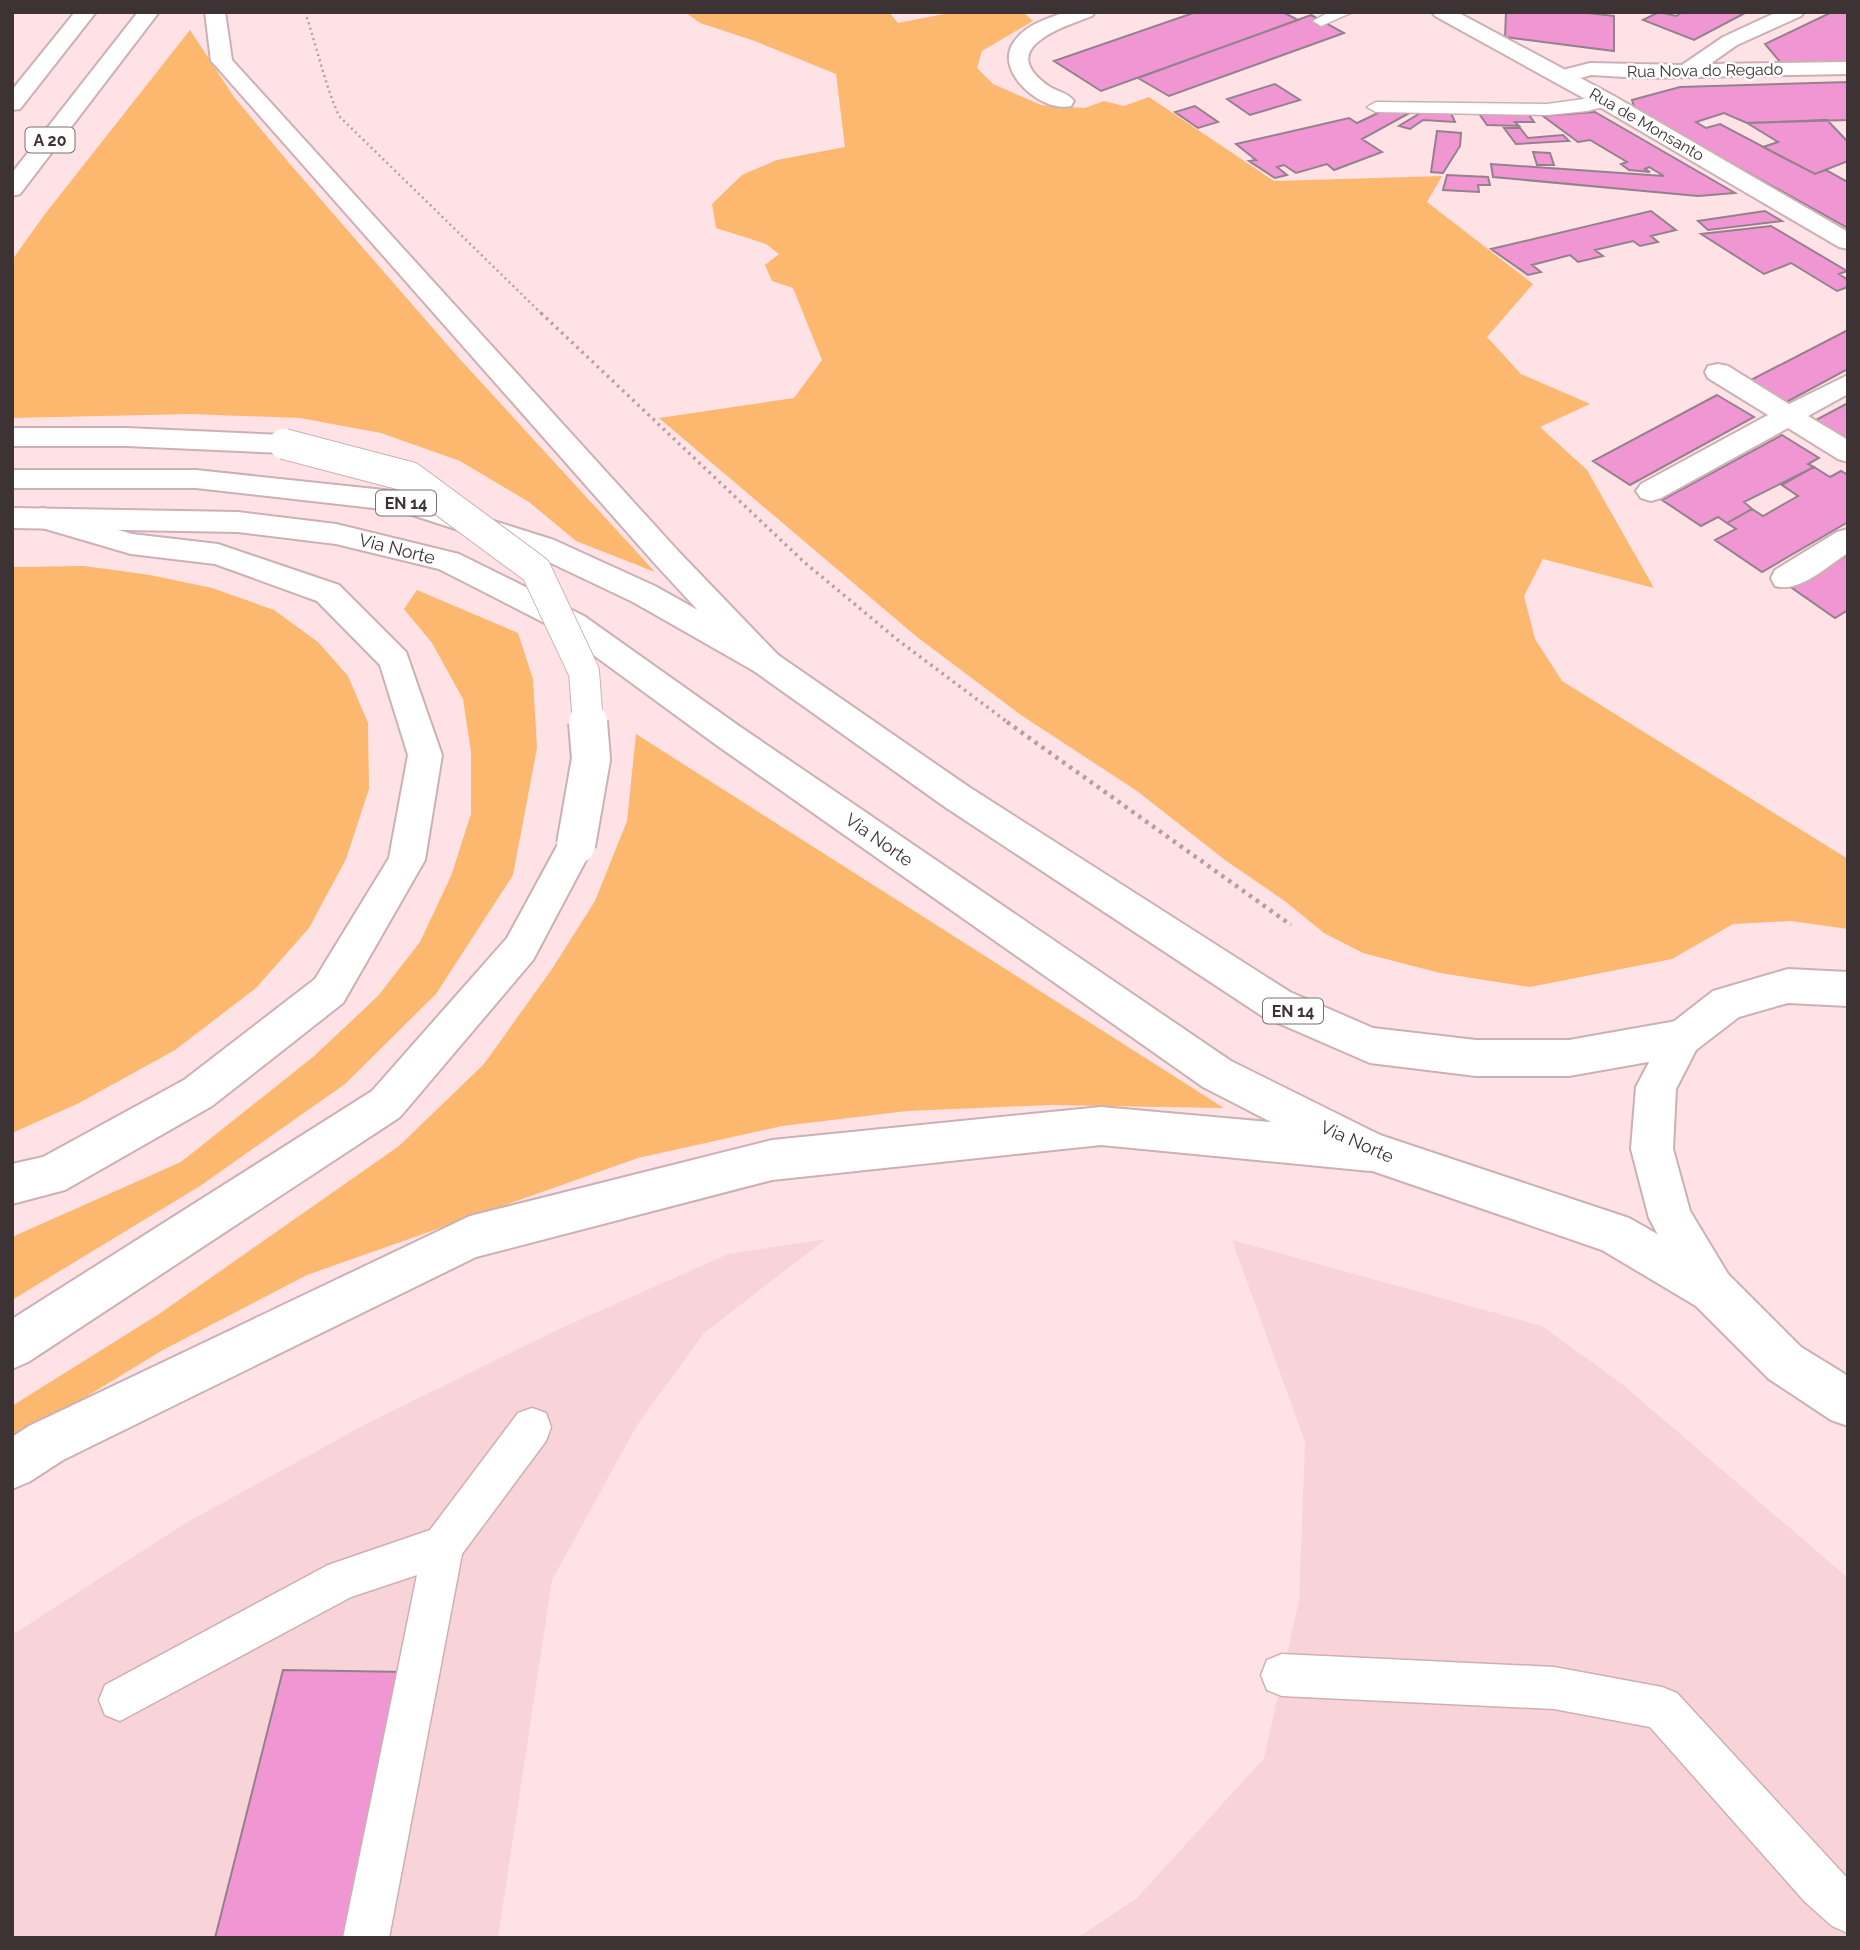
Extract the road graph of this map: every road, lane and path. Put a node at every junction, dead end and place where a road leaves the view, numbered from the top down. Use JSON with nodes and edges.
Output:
{"nodes":[{"id":1,"x":84,"y":12,"type":"edge"},
{"id":2,"x":149,"y":12,"type":"edge"},
{"id":3,"x":215,"y":12,"type":"edge"},
{"id":4,"x":304,"y":12,"type":"edge"},
{"id":5,"x":1085,"y":12,"type":"edge"},
{"id":6,"x":1345,"y":12,"type":"edge"},
{"id":7,"x":1442,"y":12,"type":"edge"},
{"id":8,"x":1794,"y":12,"type":"edge"},
{"id":9,"x":1321,"y":21,"type":"dead end"},
{"id":10,"x":22,"y":57,"type":"dead end"},
{"id":11,"x":1848,"y":68,"type":"edge"},
{"id":12,"x":1690,"y":69,"type":"junction"},
{"id":13,"x":1563,"y":76,"type":"junction"},
{"id":14,"x":1606,"y":101,"type":"junction"},
{"id":15,"x":1063,"y":102,"type":"dead end"},
{"id":16,"x":12,"y":104,"type":"edge"},
{"id":17,"x":1376,"y":107,"type":"dead end"},
{"id":18,"x":12,"y":189,"type":"edge"},
{"id":19,"x":1848,"y":242,"type":"edge"},
{"id":20,"x":1718,"y":372,"type":"dead end"},
{"id":21,"x":1848,"y":383,"type":"edge"},
{"id":22,"x":1788,"y":416,"type":"junction"},
{"id":23,"x":12,"y":437,"type":"edge"},
{"id":24,"x":1848,"y":453,"type":"edge"},
{"id":25,"x":12,"y":479,"type":"edge"},
{"id":26,"x":1651,"y":491,"type":"dead end"},
{"id":27,"x":28,"y":518,"type":"edge"},
{"id":28,"x":1848,"y":539,"type":"edge"},
{"id":29,"x":1786,"y":578,"type":"dead end"},
{"id":30,"x":766,"y":663,"type":"junction"},
{"id":31,"x":1291,"y":925,"type":"dead end"},
{"id":32,"x":1848,"y":989,"type":"edge"},
{"id":33,"x":1682,"y":1038,"type":"junction"},
{"id":34,"x":1370,"y":1151,"type":"junction"},
{"id":35,"x":12,"y":1184,"type":"edge"},
{"id":36,"x":1713,"y":1290,"type":"junction"},
{"id":37,"x":12,"y":1346,"type":"edge"},
{"id":38,"x":1848,"y":1404,"type":"edge"},
{"id":39,"x":532,"y":1427,"type":"dead end"},
{"id":40,"x":12,"y":1465,"type":"edge"},
{"id":41,"x":443,"y":1546,"type":"junction"},
{"id":42,"x":1282,"y":1675,"type":"dead end"},
{"id":43,"x":120,"y":1700,"type":"dead end"},
{"id":44,"x":1848,"y":1910,"type":"edge"},
{"id":45,"x":366,"y":1938,"type":"edge"}],
"edges":[{"from":1,"to":10,"type":"main road"},
{"from":1,"to":16,"type":"main road"},
{"from":2,"to":18,"type":"main road","number":"A 20"},
{"from":3,"to":30,"type":"main road"},
{"from":4,"to":31,"type":"path"},
{"from":5,"to":15,"type":"main road"},
{"from":6,"to":9,"type":"lane"},
{"from":7,"to":13,"type":"main road","name":"Rua de Monsanto"},
{"from":8,"to":12,"type":"main road"},
{"from":11,"to":12,"type":"main road","name":"Rua Nova do Regado"},
{"from":12,"to":13,"type":"main road","name":"Rua Nova do Regado"},
{"from":13,"to":14,"type":"main road","name":"Rua de Monsanto"},
{"from":14,"to":17,"type":"lane"},
{"from":14,"to":19,"type":"main road","name":"Rua de Monsanto"},
{"from":20,"to":22,"type":"main road"},
{"from":21,"to":22,"type":"main road"},
{"from":22,"to":24,"type":"main road"},
{"from":22,"to":26,"type":"main road"},
{"from":23,"to":37,"type":"main road","bridge":true},
{"from":25,"to":30,"type":"main road","number":"EN 14"},
{"from":27,"to":34,"type":"main road","name":"Via Norte"},
{"from":27,"to":35,"type":"main road"},
{"from":28,"to":29,"type":"main road"},
{"from":30,"to":33,"type":"main road","number":"EN 14"},
{"from":32,"to":33,"type":"main road"},
{"from":33,"to":36,"type":"main road"},
{"from":34,"to":36,"type":"main road","name":"Via Norte"},
{"from":34,"to":40,"type":"main road"},
{"from":36,"to":38,"type":"main road"},
{"from":39,"to":41,"type":"lane"},
{"from":41,"to":43,"type":"lane"},
{"from":41,"to":45,"type":"lane"},
{"from":42,"to":44,"type":"lane"}]}
